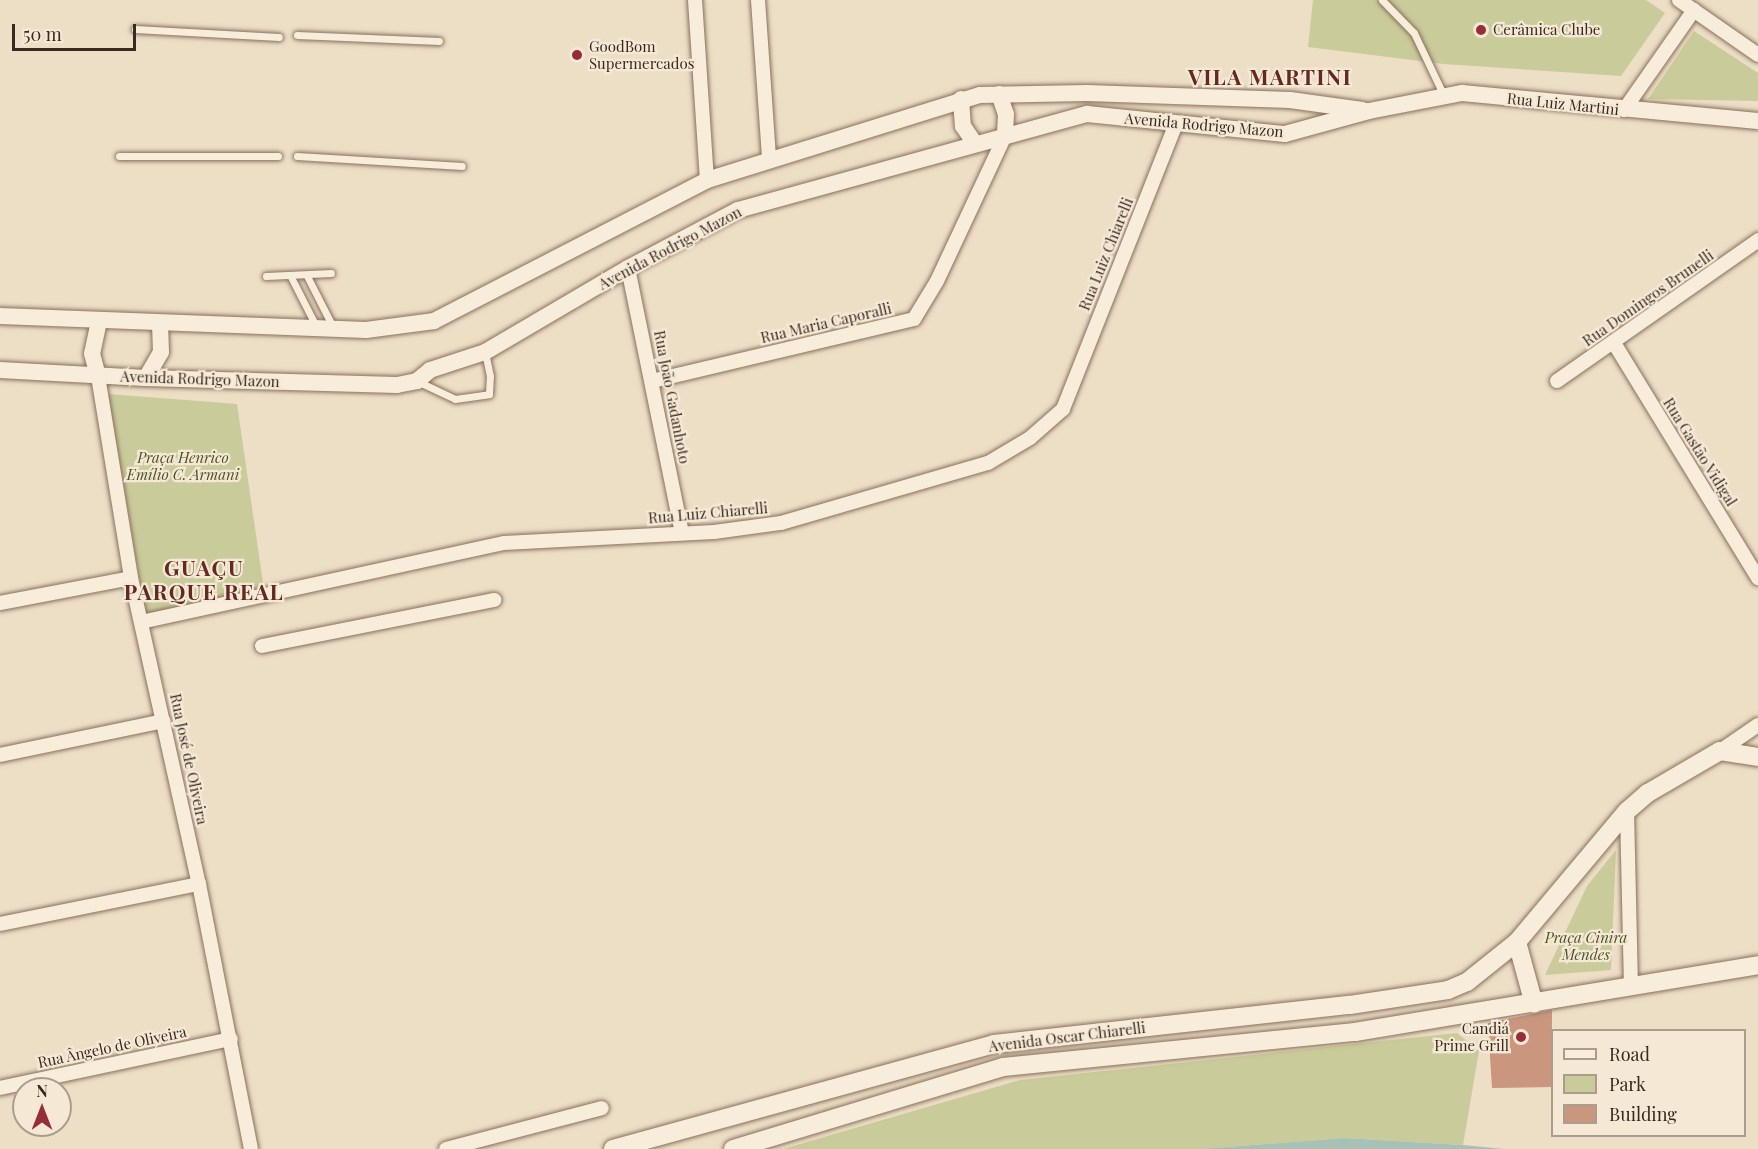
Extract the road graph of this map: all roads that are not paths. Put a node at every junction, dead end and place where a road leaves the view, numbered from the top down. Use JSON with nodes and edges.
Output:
{"nodes":[{"id":1,"x":695,"y":0,"type":"edge"},
{"id":2,"x":758,"y":0,"type":"edge"},
{"id":3,"x":1382,"y":0,"type":"edge"},
{"id":4,"x":1679,"y":0,"type":"edge"},
{"id":5,"x":1694,"y":10,"type":"junction"},
{"id":6,"x":135,"y":29,"type":"dead end"},
{"id":7,"x":297,"y":35,"type":"dead end"},
{"id":8,"x":279,"y":37,"type":"dead end"},
{"id":9,"x":439,"y":41,"type":"dead end"},
{"id":10,"x":1758,"y":55,"type":"edge"},
{"id":11,"x":999,"y":94,"type":"junction"},
{"id":12,"x":1444,"y":96,"type":"junction"},
{"id":13,"x":961,"y":99,"type":"junction"},
{"id":14,"x":1624,"y":110,"type":"junction"},
{"id":15,"x":1369,"y":111,"type":"junction"},
{"id":16,"x":1758,"y":121,"type":"edge"},
{"id":17,"x":1176,"y":126,"type":"junction"},
{"id":18,"x":1005,"y":136,"type":"junction"},
{"id":19,"x":975,"y":144,"type":"junction"},
{"id":20,"x":119,"y":156,"type":"dead end"},
{"id":21,"x":278,"y":156,"type":"dead end"},
{"id":22,"x":297,"y":156,"type":"dead end"},
{"id":23,"x":769,"y":159,"type":"junction"},
{"id":24,"x":462,"y":166,"type":"dead end"},
{"id":25,"x":707,"y":180,"type":"junction"},
{"id":26,"x":1758,"y":240,"type":"edge"},
{"id":27,"x":628,"y":268,"type":"junction"},
{"id":28,"x":331,"y":273,"type":"dead end"},
{"id":29,"x":266,"y":276,"type":"dead end"},
{"id":30,"x":307,"y":276,"type":"junction"},
{"id":31,"x":291,"y":277,"type":"junction"},
{"id":32,"x":0,"y":316,"type":"edge"},
{"id":33,"x":99,"y":321,"type":"junction"},
{"id":34,"x":160,"y":324,"type":"junction"},
{"id":35,"x":326,"y":328,"type":"junction"},
{"id":36,"x":1614,"y":343,"type":"junction"},
{"id":37,"x":484,"y":352,"type":"junction"},
{"id":38,"x":0,"y":369,"type":"edge"},
{"id":39,"x":98,"y":376,"type":"junction"},
{"id":40,"x":146,"y":378,"type":"junction"},
{"id":41,"x":417,"y":381,"type":"junction"},
{"id":42,"x":652,"y":381,"type":"junction"},
{"id":43,"x":1557,"y":381,"type":"dead end"},
{"id":44,"x":682,"y":533,"type":"junction"},
{"id":45,"x":131,"y":578,"type":"junction"},
{"id":46,"x":1758,"y":578,"type":"edge"},
{"id":47,"x":494,"y":600,"type":"dead end"},
{"id":48,"x":0,"y":603,"type":"edge"},
{"id":49,"x":141,"y":622,"type":"junction"},
{"id":50,"x":262,"y":646,"type":"dead end"},
{"id":51,"x":164,"y":721,"type":"junction"},
{"id":52,"x":1758,"y":724,"type":"edge"},
{"id":53,"x":1720,"y":751,"type":"junction"},
{"id":54,"x":0,"y":755,"type":"edge"},
{"id":55,"x":1758,"y":757,"type":"edge"},
{"id":56,"x":1627,"y":811,"type":"junction"},
{"id":57,"x":199,"y":884,"type":"junction"},
{"id":58,"x":0,"y":924,"type":"edge"},
{"id":59,"x":1517,"y":942,"type":"junction"},
{"id":60,"x":1758,"y":965,"type":"edge"},
{"id":61,"x":1631,"y":986,"type":"junction"},
{"id":62,"x":1534,"y":1004,"type":"junction"},
{"id":63,"x":231,"y":1039,"type":"junction"},
{"id":64,"x":0,"y":1088,"type":"edge"},
{"id":65,"x":602,"y":1108,"type":"dead end"},
{"id":66,"x":251,"y":1149,"type":"edge"},
{"id":67,"x":446,"y":1149,"type":"edge"},
{"id":68,"x":614,"y":1149,"type":"edge"},
{"id":69,"x":733,"y":1149,"type":"edge"}],
"edges":[{"from":1,"to":25,"type":"street"},
{"from":2,"to":23,"type":"street"},
{"from":3,"to":12,"type":"lane"},
{"from":4,"to":5,"type":"street"},
{"from":5,"to":10,"type":"street"},
{"from":5,"to":14,"type":"street"},
{"from":6,"to":8,"type":"lane"},
{"from":7,"to":9,"type":"lane"},
{"from":11,"to":13,"type":"street","name":"Avenida Rodrigo Mazon"},
{"from":11,"to":15,"type":"street","name":"Avenida Rodrigo Mazon"},
{"from":11,"to":18,"type":"street"},
{"from":12,"to":14,"type":"street","name":"Rua Luiz Martini"},
{"from":12,"to":15,"type":"street","name":"Rua Luiz Martini"},
{"from":13,"to":19,"type":"street"},
{"from":13,"to":23,"type":"street","name":"Avenida Rodrigo Mazon"},
{"from":14,"to":16,"type":"street","name":"Rua Luiz Martini"},
{"from":15,"to":17,"type":"street","name":"Avenida Rodrigo Mazon"},
{"from":17,"to":18,"type":"street","name":"Avenida Rodrigo Mazon"},
{"from":17,"to":44,"type":"street","name":"Rua Luiz Chiarelli"},
{"from":18,"to":19,"type":"street","name":"Avenida Rodrigo Mazon"},
{"from":18,"to":42,"type":"street","name":"Rua Maria Caporalli"},
{"from":19,"to":27,"type":"street","name":"Avenida Rodrigo Mazon"},
{"from":20,"to":21,"type":"lane"},
{"from":22,"to":24,"type":"lane"},
{"from":23,"to":25,"type":"street","name":"Avenida Rodrigo Mazon"},
{"from":25,"to":35,"type":"street","name":"Avenida Rodrigo Mazon"},
{"from":26,"to":36,"type":"street","name":"Rua Domingos Brunelli"},
{"from":27,"to":37,"type":"street","name":"Avenida Rodrigo Mazon"},
{"from":27,"to":42,"type":"street","name":"Rua João Gadanhoto"},
{"from":28,"to":30,"type":"lane"},
{"from":29,"to":31,"type":"lane"},
{"from":30,"to":31,"type":"lane"},
{"from":30,"to":35,"type":"lane"},
{"from":31,"to":35,"type":"lane"},
{"from":32,"to":33,"type":"street","name":"Avenida Rodrigo Mazon"},
{"from":33,"to":34,"type":"street","name":"Avenida Rodrigo Mazon"},
{"from":33,"to":39,"type":"street"},
{"from":34,"to":35,"type":"street","name":"Avenida Rodrigo Mazon"},
{"from":34,"to":40,"type":"street"},
{"from":36,"to":43,"type":"street","name":"Rua Domingos Brunelli"},
{"from":36,"to":46,"type":"street","name":"Rua Gastão Vidigal"},
{"from":37,"to":41,"type":"street","name":"Avenida Rodrigo Mazon"},
{"from":37,"to":41,"type":"lane"},
{"from":38,"to":39,"type":"street","name":"Avenida Rodrigo Mazon"},
{"from":39,"to":40,"type":"street","name":"Avenida Rodrigo Mazon"},
{"from":39,"to":45,"type":"street","name":"Rua José de Oliveira"},
{"from":40,"to":41,"type":"street","name":"Avenida Rodrigo Mazon"},
{"from":42,"to":44,"type":"street","name":"Rua João Gadanhoto"},
{"from":44,"to":49,"type":"street","name":"Rua Luiz Chiarelli"},
{"from":45,"to":48,"type":"street"},
{"from":45,"to":49,"type":"street","name":"Rua José de Oliveira"},
{"from":47,"to":50,"type":"street"},
{"from":49,"to":51,"type":"street","name":"Rua José de Oliveira"},
{"from":51,"to":54,"type":"street"},
{"from":51,"to":57,"type":"street","name":"Rua José de Oliveira"},
{"from":52,"to":53,"type":"street"},
{"from":53,"to":55,"type":"main road"},
{"from":53,"to":56,"type":"main road","name":"Avenida Oscar Chiarelli"},
{"from":56,"to":59,"type":"main road","name":"Avenida Oscar Chiarelli"},
{"from":56,"to":61,"type":"street"},
{"from":57,"to":58,"type":"street"},
{"from":57,"to":63,"type":"street","name":"Rua José de Oliveira"},
{"from":59,"to":62,"type":"main road"},
{"from":59,"to":68,"type":"main road","name":"Avenida Oscar Chiarelli"},
{"from":60,"to":61,"type":"main road","name":"Avenida Oscar Chiarelli"},
{"from":61,"to":62,"type":"main road","name":"Avenida Oscar Chiarelli"},
{"from":62,"to":69,"type":"main road","name":"Avenida Oscar Chiarelli"},
{"from":63,"to":64,"type":"street","name":"Rua Ângelo de Oliveira"},
{"from":63,"to":66,"type":"street","name":"Rua José de Oliveira"},
{"from":65,"to":67,"type":"street"}]}
